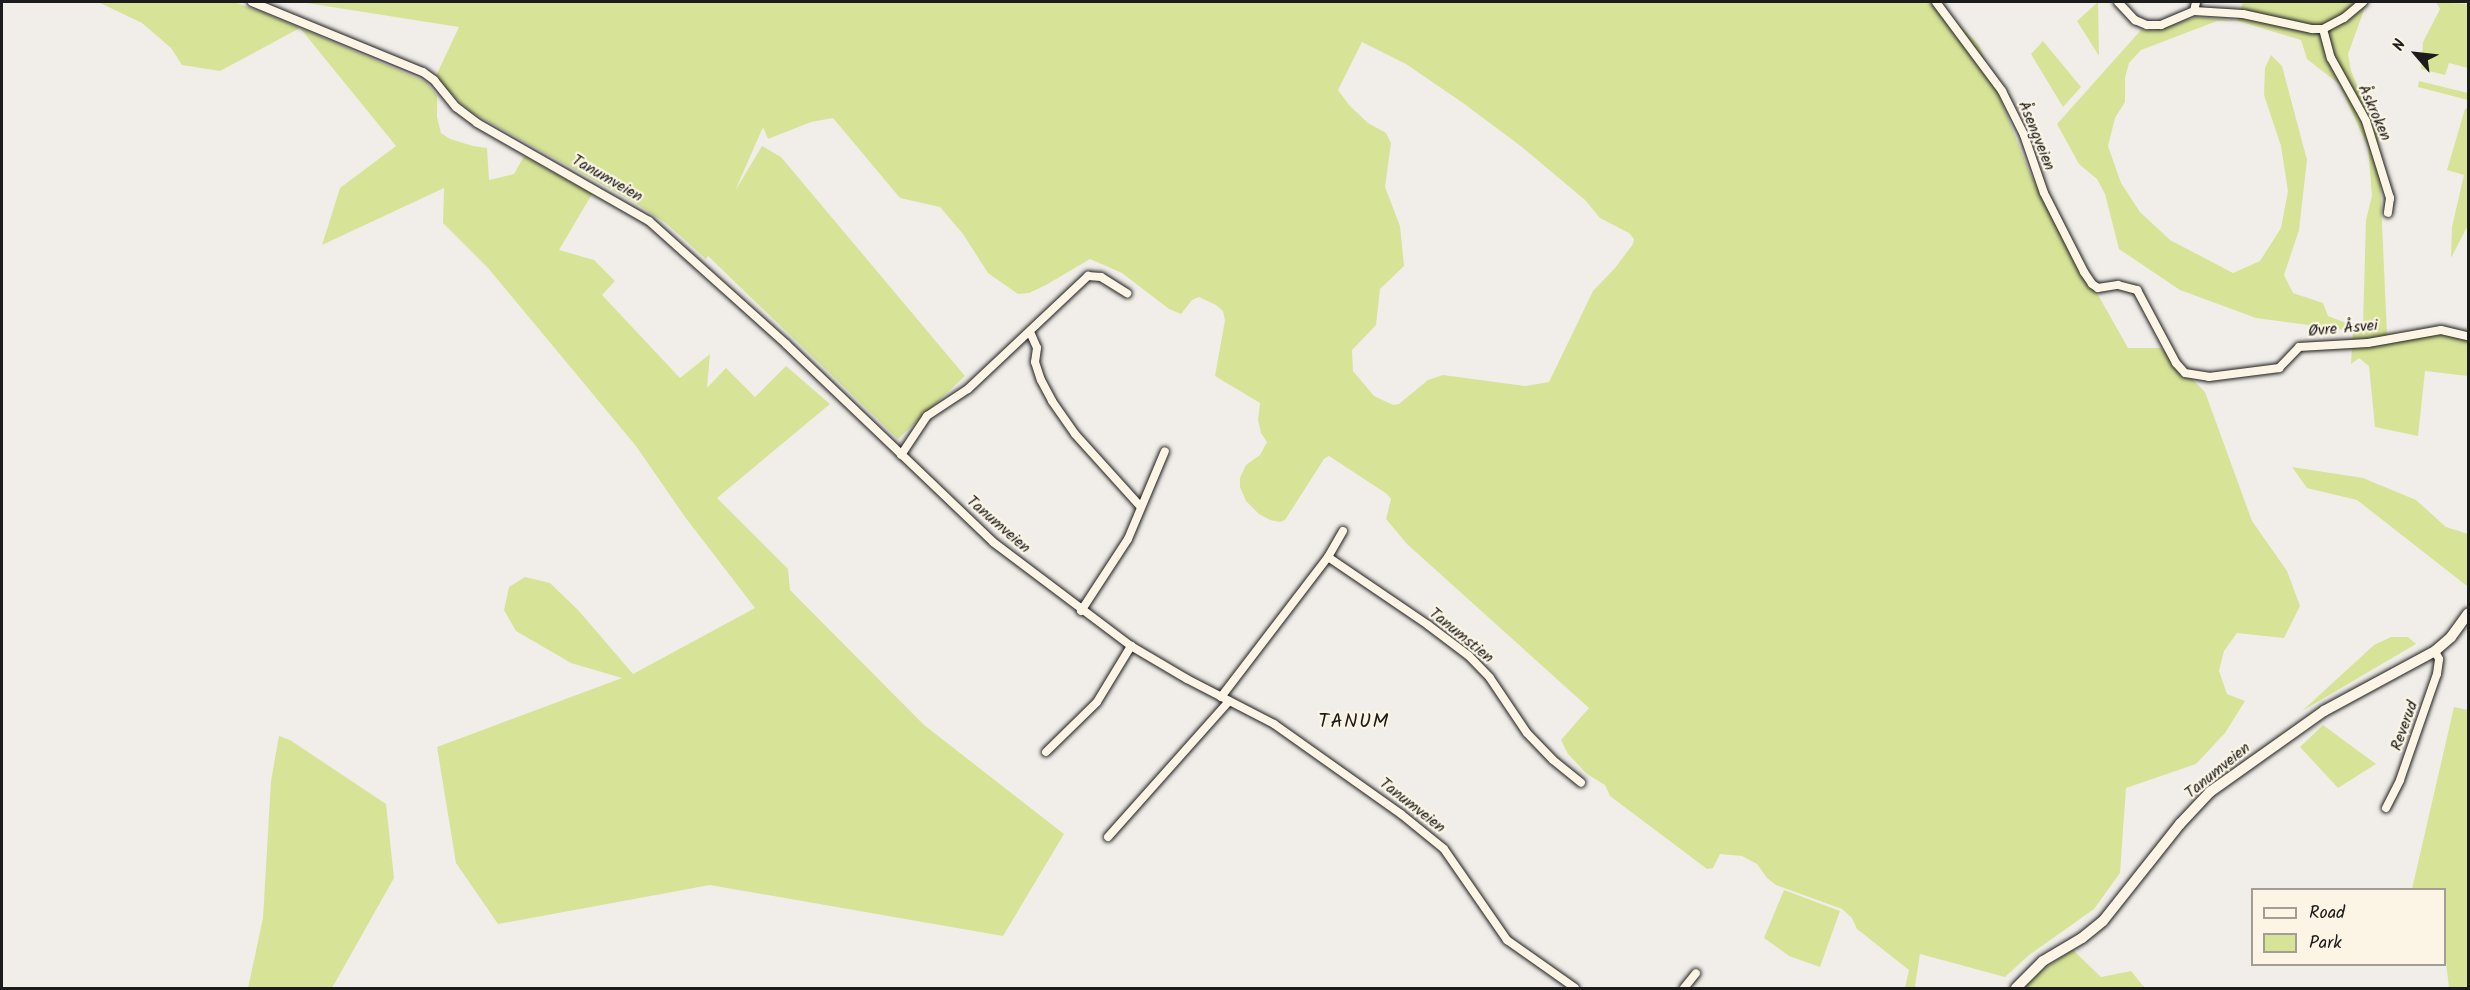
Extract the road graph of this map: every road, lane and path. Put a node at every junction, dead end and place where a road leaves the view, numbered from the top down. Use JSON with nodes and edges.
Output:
{"nodes":[{"id":1,"x":252,"y":2,"type":"edge"},
{"id":2,"x":1936,"y":2,"type":"edge"},
{"id":3,"x":2118,"y":2,"type":"edge"},
{"id":4,"x":2196,"y":2,"type":"edge"},
{"id":5,"x":2363,"y":2,"type":"edge"},
{"id":6,"x":2194,"y":11,"type":"junction"},
{"id":7,"x":2323,"y":28,"type":"junction"},
{"id":8,"x":2388,"y":213,"type":"dead end"},
{"id":9,"x":2098,"y":288,"type":"joint"},
{"id":10,"x":1127,"y":293,"type":"dead end"},
{"id":11,"x":1030,"y":332,"type":"junction"},
{"id":12,"x":2469,"y":336,"type":"edge"},
{"id":13,"x":1165,"y":451,"type":"dead end"},
{"id":14,"x":901,"y":455,"type":"junction"},
{"id":15,"x":1141,"y":507,"type":"junction"},
{"id":16,"x":1343,"y":531,"type":"dead end"},
{"id":17,"x":1328,"y":557,"type":"junction"},
{"id":18,"x":1081,"y":611,"type":"junction"},
{"id":19,"x":2469,"y":614,"type":"edge"},
{"id":20,"x":1131,"y":646,"type":"junction"},
{"id":21,"x":2434,"y":651,"type":"junction"},
{"id":22,"x":1225,"y":699,"type":"junction"},
{"id":23,"x":1046,"y":752,"type":"dead end"},
{"id":24,"x":1581,"y":783,"type":"dead end"},
{"id":25,"x":2386,"y":808,"type":"dead end"},
{"id":26,"x":1108,"y":837,"type":"dead end"},
{"id":27,"x":1696,"y":973,"type":"dead end"},
{"id":28,"x":1575,"y":988,"type":"edge"},
{"id":29,"x":1684,"y":988,"type":"edge"},
{"id":30,"x":2016,"y":988,"type":"edge"}],
"edges":[{"from":1,"to":14,"type":"street","name":"Tanumveien"},
{"from":2,"to":9,"type":"street","name":"Åsengveien"},
{"from":3,"to":6,"type":"street"},
{"from":4,"to":6,"type":"street"},
{"from":5,"to":7,"type":"street"},
{"from":6,"to":7,"type":"street"},
{"from":7,"to":8,"type":"street","name":"Åskroken"},
{"from":9,"to":12,"type":"street","name":"Øvre Åsvei"},
{"from":10,"to":11,"type":"street"},
{"from":11,"to":14,"type":"street"},
{"from":11,"to":15,"type":"street"},
{"from":13,"to":15,"type":"street"},
{"from":14,"to":18,"type":"street","name":"Tanumveien"},
{"from":15,"to":18,"type":"street"},
{"from":16,"to":17,"type":"street"},
{"from":17,"to":22,"type":"street"},
{"from":17,"to":24,"type":"street","name":"Tanumstien"},
{"from":18,"to":20,"type":"street","name":"Tanumveien"},
{"from":19,"to":21,"type":"main road","name":"Tanumveien"},
{"from":20,"to":22,"type":"street","name":"Tanumveien"},
{"from":20,"to":23,"type":"street"},
{"from":21,"to":25,"type":"street","name":"Reverud"},
{"from":21,"to":30,"type":"main road","name":"Tanumveien"},
{"from":22,"to":26,"type":"street"},
{"from":22,"to":28,"type":"street","name":"Tanumveien"},
{"from":27,"to":29,"type":"street"}]}
